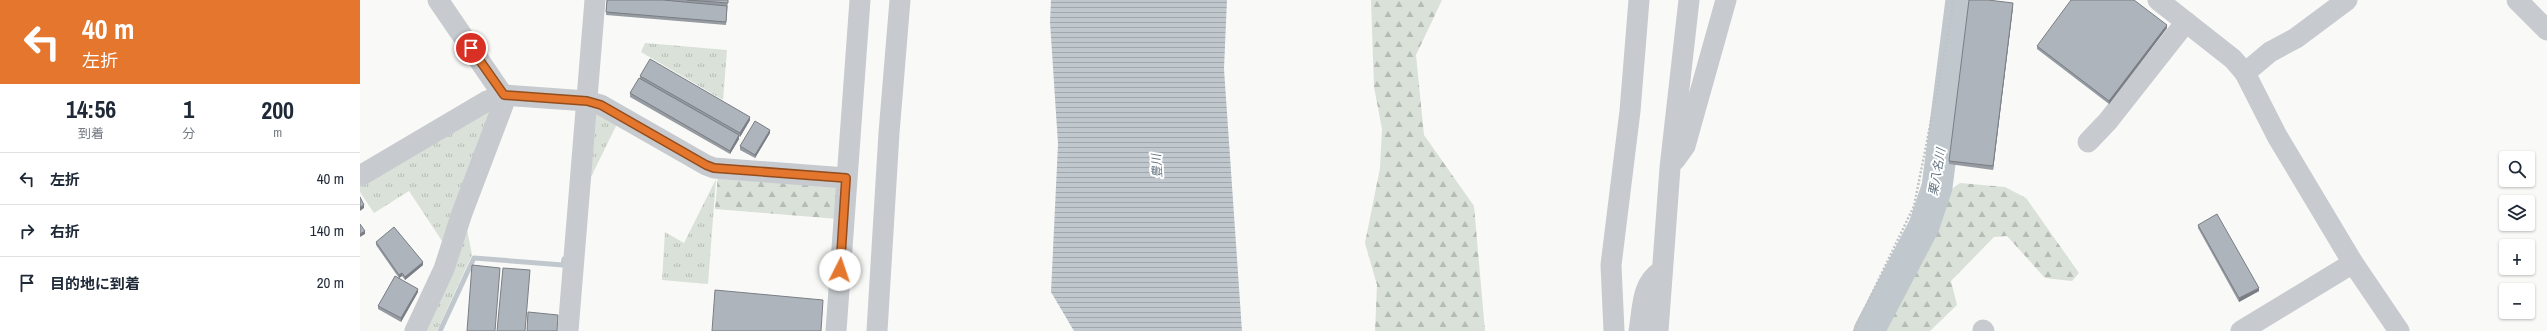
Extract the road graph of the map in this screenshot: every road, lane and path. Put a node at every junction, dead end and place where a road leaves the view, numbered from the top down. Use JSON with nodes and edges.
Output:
{"nodes":[{"id":1,"x":438,"y":0,"type":"edge"},
{"id":2,"x":595,"y":0,"type":"edge"},
{"id":3,"x":860,"y":0,"type":"edge"},
{"id":4,"x":900,"y":0,"type":"edge"},
{"id":5,"x":1639,"y":0,"type":"edge"},
{"id":6,"x":1689,"y":0,"type":"edge"},
{"id":7,"x":1726,"y":0,"type":"edge"},
{"id":8,"x":1953,"y":0,"type":"edge"},
{"id":9,"x":2158,"y":0,"type":"edge"},
{"id":10,"x":2347,"y":0,"type":"edge"},
{"id":11,"x":2516,"y":0,"type":"edge"},
{"id":12,"x":2186,"y":22,"type":"junction"},
{"id":13,"x":2547,"y":30,"type":"edge"},
{"id":14,"x":2246,"y":73,"type":"junction"},
{"id":15,"x":504,"y":95,"type":"junction"},
{"id":16,"x":587,"y":101,"type":"junction"},
{"id":17,"x":2088,"y":142,"type":"dead end"},
{"id":18,"x":1670,"y":168,"type":"junction"},
{"id":19,"x":360,"y":176,"type":"edge"},
{"id":20,"x":846,"y":178,"type":"junction"},
{"id":21,"x":2354,"y":263,"type":"junction"},
{"id":22,"x":1661,"y":271,"type":"junction"},
{"id":23,"x":415,"y":331,"type":"edge"},
{"id":24,"x":568,"y":331,"type":"edge"},
{"id":25,"x":836,"y":331,"type":"edge"},
{"id":26,"x":877,"y":331,"type":"edge"},
{"id":27,"x":1614,"y":331,"type":"edge"},
{"id":28,"x":1639,"y":331,"type":"edge"},
{"id":29,"x":1658,"y":331,"type":"edge"},
{"id":30,"x":1854,"y":331,"type":"edge"},
{"id":31,"x":2241,"y":331,"type":"edge"},
{"id":32,"x":2398,"y":331,"type":"edge"}],
"edges":[{"from":1,"to":15,"type":"street"},
{"from":2,"to":16,"type":"street"},
{"from":3,"to":20,"type":"street"},
{"from":4,"to":26,"type":"street"},
{"from":5,"to":27,"type":"street"},
{"from":6,"to":18,"type":"street"},
{"from":7,"to":18,"type":"street"},
{"from":8,"to":30,"type":"path"},
{"from":9,"to":12,"type":"street"},
{"from":10,"to":14,"type":"street"},
{"from":11,"to":13,"type":"street"},
{"from":12,"to":14,"type":"street"},
{"from":12,"to":17,"type":"street"},
{"from":14,"to":21,"type":"street"},
{"from":15,"to":16,"type":"street"},
{"from":15,"to":19,"type":"street"},
{"from":15,"to":23,"type":"street"},
{"from":16,"to":20,"type":"street"},
{"from":16,"to":24,"type":"street"},
{"from":18,"to":22,"type":"street"},
{"from":20,"to":25,"type":"street"},
{"from":21,"to":31,"type":"street"},
{"from":21,"to":32,"type":"street"},
{"from":22,"to":28,"type":"street"},
{"from":22,"to":29,"type":"street"}]}
